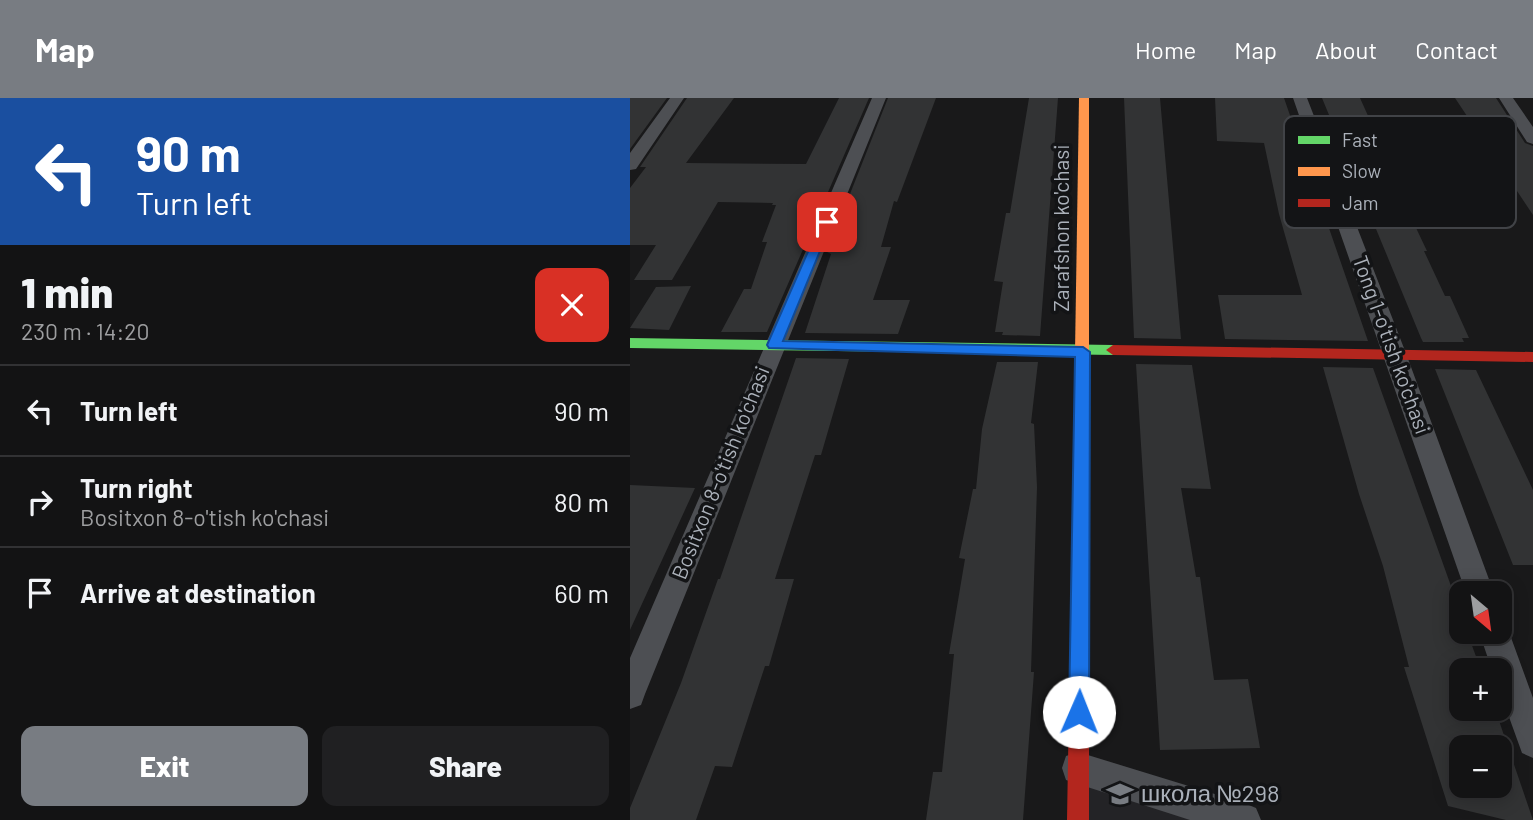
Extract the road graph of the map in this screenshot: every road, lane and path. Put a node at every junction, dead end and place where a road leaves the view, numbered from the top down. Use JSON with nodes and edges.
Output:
{"nodes":[{"id":1,"x":677,"y":98,"type":"edge"},
{"id":2,"x":879,"y":98,"type":"edge"},
{"id":3,"x":1084,"y":98,"type":"edge"},
{"id":4,"x":1300,"y":98,"type":"edge"},
{"id":5,"x":1506,"y":98,"type":"edge"},
{"id":6,"x":1307,"y":116,"type":"edge"},
{"id":7,"x":1533,"y":139,"type":"edge"},
{"id":8,"x":630,"y":165,"type":"edge"},
{"id":9,"x":1348,"y":228,"type":"edge"},
{"id":10,"x":630,"y":343,"type":"edge"},
{"id":11,"x":774,"y":345,"type":"junction"},
{"id":12,"x":1083,"y":352,"type":"junction"},
{"id":13,"x":1396,"y":356,"type":"junction"},
{"id":14,"x":1533,"y":358,"type":"edge"},
{"id":15,"x":1476,"y":581,"type":"edge"},
{"id":16,"x":1498,"y":644,"type":"edge"},
{"id":17,"x":630,"y":694,"type":"edge"},
{"id":18,"x":1533,"y":742,"type":"edge"},
{"id":19,"x":1078,"y":768,"type":"junction"},
{"id":20,"x":1078,"y":820,"type":"edge"},
{"id":21,"x":1244,"y":820,"type":"edge"}],
"edges":[{"from":1,"to":8,"type":"street"},
{"from":2,"to":11,"type":"street","name":"Bositxon 8-o'tish ko'chasi"},
{"from":3,"to":12,"type":"street","name":"Zarafshon ko'chasi"},
{"from":4,"to":6,"type":"street","name":"Tong 1-o'tish ko'chasi"},
{"from":5,"to":7,"type":"street"},
{"from":9,"to":13,"type":"street","name":"Tong 1-o'tish ko'chasi"},
{"from":10,"to":11,"type":"street"},
{"from":11,"to":12,"type":"street"},
{"from":11,"to":17,"type":"street","name":"Bositxon 8-o'tish ko'chasi"},
{"from":12,"to":13,"type":"street"},
{"from":12,"to":19,"type":"street","name":"Zarafshon ko'chasi"},
{"from":13,"to":14,"type":"street"},
{"from":13,"to":15,"type":"street","name":"Tong 1-o'tish ko'chasi"},
{"from":16,"to":18,"type":"street"},
{"from":19,"to":20,"type":"street","name":"Zarafshon ko'chasi"},
{"from":19,"to":21,"type":"street"}]}
